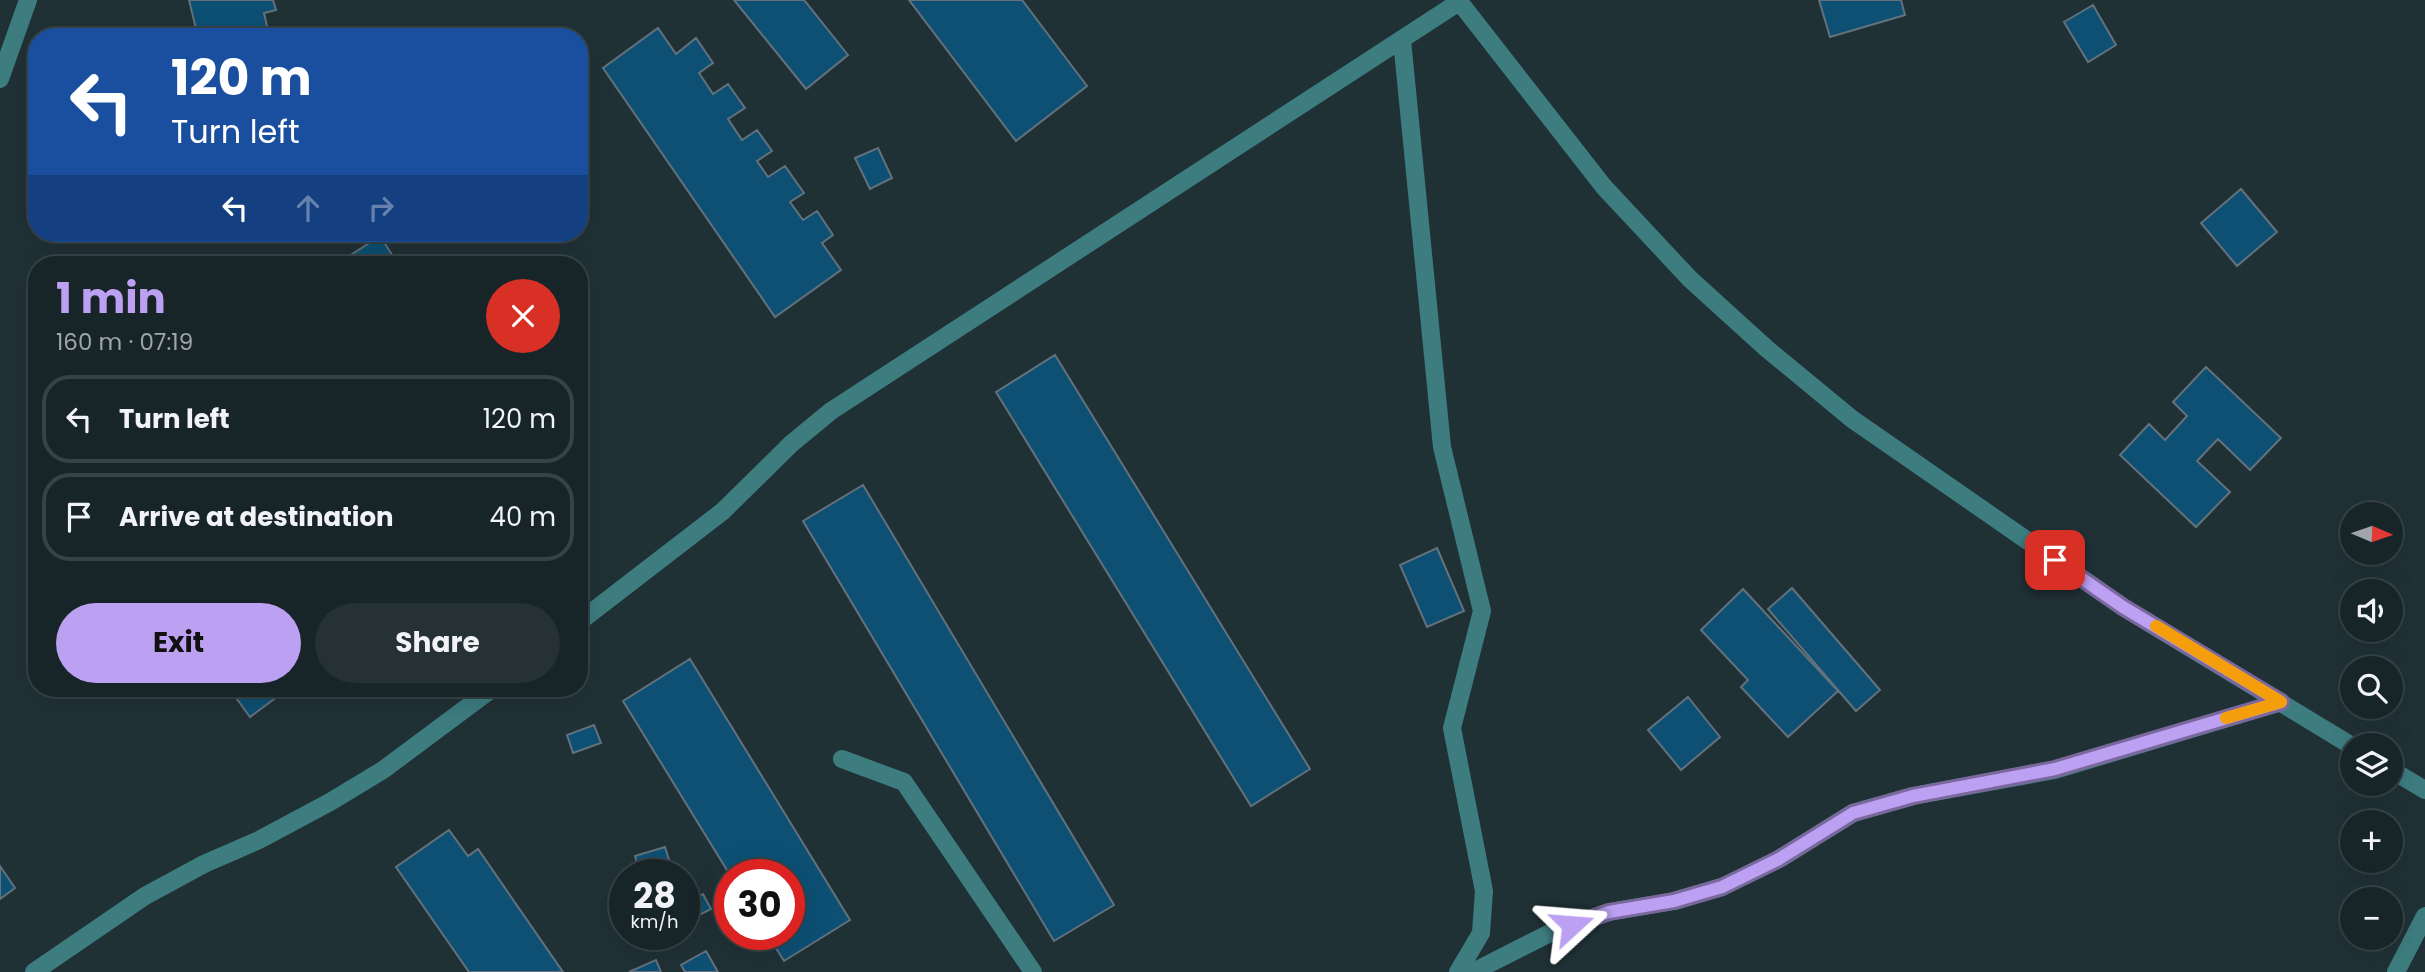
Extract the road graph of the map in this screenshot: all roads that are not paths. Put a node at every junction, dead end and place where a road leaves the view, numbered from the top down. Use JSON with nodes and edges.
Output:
{"nodes":[{"id":1,"x":28,"y":0,"type":"edge"},
{"id":2,"x":1459,"y":1,"type":"edge"},
{"id":3,"x":1402,"y":40,"type":"junction"},
{"id":4,"x":0,"y":79,"type":"edge"},
{"id":5,"x":588,"y":615,"type":"edge"},
{"id":6,"x":481,"y":697,"type":"edge"},
{"id":7,"x":2281,"y":702,"type":"junction"},
{"id":8,"x":2340,"y":739,"type":"edge"},
{"id":9,"x":842,"y":759,"type":"dead end"},
{"id":10,"x":2403,"y":777,"type":"edge"},
{"id":11,"x":2425,"y":790,"type":"edge"},
{"id":12,"x":2425,"y":916,"type":"edge"},
{"id":13,"x":34,"y":972,"type":"edge"},
{"id":14,"x":1033,"y":972,"type":"edge"},
{"id":15,"x":1458,"y":972,"type":"edge"},
{"id":16,"x":1473,"y":972,"type":"edge"},
{"id":17,"x":2396,"y":972,"type":"edge"}],
"edges":[{"from":1,"to":4,"type":"street"},
{"from":2,"to":3,"type":"street"},
{"from":2,"to":7,"type":"street"},
{"from":3,"to":5,"type":"street"},
{"from":3,"to":15,"type":"street"},
{"from":6,"to":13,"type":"street"},
{"from":7,"to":8,"type":"street"},
{"from":7,"to":16,"type":"street"},
{"from":9,"to":14,"type":"street"},
{"from":10,"to":11,"type":"street"},
{"from":12,"to":17,"type":"street"}]}
